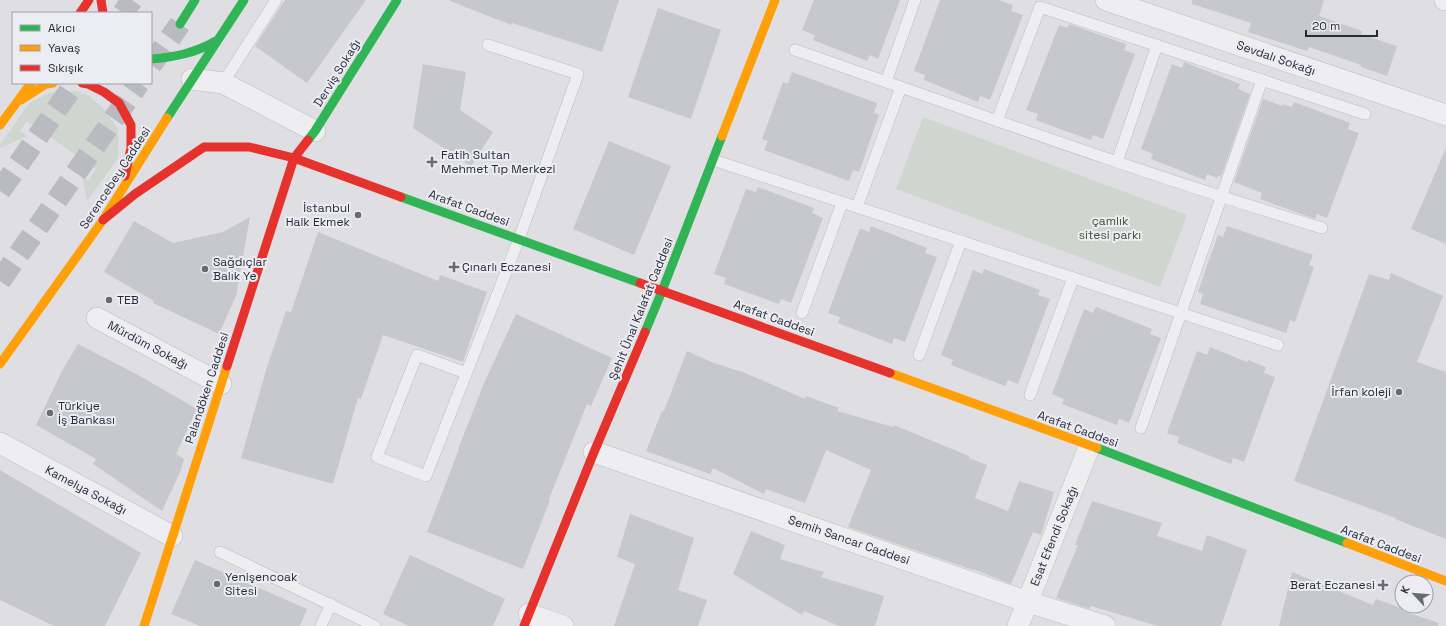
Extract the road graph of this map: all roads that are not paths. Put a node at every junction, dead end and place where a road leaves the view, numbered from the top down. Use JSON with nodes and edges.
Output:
{"nodes":[{"id":1,"x":89,"y":0,"type":"edge"},
{"id":2,"x":101,"y":0,"type":"edge"},
{"id":3,"x":195,"y":0,"type":"edge"},
{"id":4,"x":244,"y":0,"type":"edge"},
{"id":5,"x":276,"y":0,"type":"edge"},
{"id":6,"x":397,"y":0,"type":"edge"},
{"id":7,"x":915,"y":0,"type":"edge"},
{"id":8,"x":1106,"y":0,"type":"edge"},
{"id":9,"x":772,"y":1,"type":"edge"},
{"id":10,"x":81,"y":12,"type":"edge"},
{"id":11,"x":102,"y":12,"type":"edge"},
{"id":12,"x":180,"y":24,"type":"tunnel mouth"},
{"id":13,"x":217,"y":41,"type":"junction"},
{"id":14,"x":1156,"y":45,"type":"junction"},
{"id":15,"x":488,"y":46,"type":"dead end"},
{"id":16,"x":795,"y":50,"type":"dead end"},
{"id":17,"x":152,"y":58,"type":"edge"},
{"id":18,"x":192,"y":79,"type":"junction"},
{"id":19,"x":1262,"y":80,"type":"junction"},
{"id":20,"x":886,"y":82,"type":"junction"},
{"id":21,"x":223,"y":83,"type":"junction"},
{"id":22,"x":30,"y":84,"type":"edge"},
{"id":23,"x":46,"y":84,"type":"edge"},
{"id":24,"x":88,"y":84,"type":"edge"},
{"id":25,"x":901,"y":87,"type":"junction"},
{"id":26,"x":18,"y":102,"type":"junction"},
{"id":27,"x":1365,"y":114,"type":"dead end"},
{"id":28,"x":1446,"y":116,"type":"edge"},
{"id":29,"x":997,"y":121,"type":"junction"},
{"id":30,"x":0,"y":125,"type":"edge"},
{"id":31,"x":315,"y":130,"type":"junction"},
{"id":32,"x":294,"y":158,"type":"junction"},
{"id":33,"x":713,"y":160,"type":"junction"},
{"id":34,"x":1117,"y":162,"type":"junction"},
{"id":35,"x":120,"y":195,"type":"junction"},
{"id":36,"x":1221,"y":198,"type":"junction"},
{"id":37,"x":842,"y":203,"type":"junction"},
{"id":38,"x":857,"y":207,"type":"junction"},
{"id":39,"x":103,"y":220,"type":"junction"},
{"id":40,"x":1322,"y":228,"type":"dead end"},
{"id":41,"x":519,"y":239,"type":"junction"},
{"id":42,"x":961,"y":241,"type":"junction"},
{"id":43,"x":1073,"y":278,"type":"junction"},
{"id":44,"x":662,"y":291,"type":"junction"},
{"id":45,"x":802,"y":313,"type":"dead end"},
{"id":46,"x":1181,"y":313,"type":"junction"},
{"id":47,"x":97,"y":318,"type":"dead end"},
{"id":48,"x":1278,"y":345,"type":"dead end"},
{"id":49,"x":919,"y":355,"type":"dead end"},
{"id":50,"x":0,"y":364,"type":"edge"},
{"id":51,"x":466,"y":374,"type":"junction"},
{"id":52,"x":221,"y":384,"type":"junction"},
{"id":53,"x":1030,"y":395,"type":"dead end"},
{"id":54,"x":1141,"y":428,"type":"dead end"},
{"id":55,"x":0,"y":444,"type":"edge"},
{"id":56,"x":1090,"y":445,"type":"junction"},
{"id":57,"x":594,"y":452,"type":"junction"},
{"id":58,"x":172,"y":536,"type":"junction"},
{"id":59,"x":220,"y":552,"type":"dead end"},
{"id":60,"x":1446,"y":581,"type":"edge"},
{"id":61,"x":1028,"y":602,"type":"junction"},
{"id":62,"x":331,"y":604,"type":"junction"},
{"id":63,"x":527,"y":620,"type":"edge"},
{"id":64,"x":144,"y":626,"type":"edge"},
{"id":65,"x":321,"y":626,"type":"edge"},
{"id":66,"x":375,"y":626,"type":"edge"},
{"id":67,"x":563,"y":626,"type":"edge"},
{"id":68,"x":1018,"y":626,"type":"edge"},
{"id":69,"x":1105,"y":626,"type":"edge"}],
"edges":[{"from":1,"to":10,"type":"main road"},
{"from":2,"to":11,"type":"main road"},
{"from":3,"to":12,"type":"main road"},
{"from":4,"to":13,"type":"main road","name":"Serencebey Caddesi"},
{"from":5,"to":21,"type":"lane"},
{"from":6,"to":31,"type":"main road","name":"Derviş Sokağı"},
{"from":7,"to":20,"type":"lane"},
{"from":8,"to":28,"type":"street","name":"Sevdalı Sokağı"},
{"from":9,"to":33,"type":"main road","name":"Şehit Ünal Kalafat Caddesi"},
{"from":13,"to":17,"type":"main road"},
{"from":13,"to":18,"type":"main road","name":"Serencebey Caddesi"},
{"from":14,"to":19,"type":"lane"},
{"from":14,"to":29,"type":"lane"},
{"from":14,"to":34,"type":"lane"},
{"from":15,"to":41,"type":"lane"},
{"from":16,"to":20,"type":"lane"},
{"from":18,"to":21,"type":"street"},
{"from":18,"to":35,"type":"main road","name":"Serencebey Caddesi"},
{"from":19,"to":27,"type":"lane"},
{"from":19,"to":36,"type":"lane"},
{"from":20,"to":25,"type":"lane"},
{"from":21,"to":31,"type":"street"},
{"from":22,"to":26,"type":"main road"},
{"from":23,"to":26,"type":"main road"},
{"from":24,"to":35,"type":"main road"},
{"from":25,"to":29,"type":"lane"},
{"from":25,"to":38,"type":"lane"},
{"from":26,"to":30,"type":"main road"},
{"from":29,"to":34,"type":"lane"},
{"from":31,"to":32,"type":"main road","name":"Derviş Sokağı"},
{"from":32,"to":39,"type":"main road","name":"Arafat Caddesi"},
{"from":32,"to":41,"type":"main road","name":"Arafat Caddesi"},
{"from":32,"to":52,"type":"main road","name":"Palandöken Caddesi"},
{"from":33,"to":37,"type":"lane"},
{"from":33,"to":44,"type":"main road","name":"Şehit Ünal Kalafat Caddesi"},
{"from":34,"to":36,"type":"lane"},
{"from":35,"to":39,"type":"main road","name":"Serencebey Caddesi"},
{"from":36,"to":40,"type":"lane"},
{"from":36,"to":46,"type":"lane"},
{"from":37,"to":38,"type":"lane"},
{"from":37,"to":45,"type":"lane"},
{"from":38,"to":42,"type":"lane"},
{"from":39,"to":50,"type":"main road","name":"Serencebey Caddesi"},
{"from":41,"to":44,"type":"main road","name":"Arafat Caddesi"},
{"from":41,"to":51,"type":"lane"},
{"from":42,"to":43,"type":"lane"},
{"from":42,"to":49,"type":"lane"},
{"from":43,"to":46,"type":"lane"},
{"from":43,"to":53,"type":"lane"},
{"from":44,"to":56,"type":"main road","name":"Arafat Caddesi"},
{"from":44,"to":57,"type":"main road","name":"Şehit Ünal Kalafat Caddesi"},
{"from":46,"to":48,"type":"lane"},
{"from":46,"to":54,"type":"lane"},
{"from":47,"to":52,"type":"street","name":"Mürdüm Sokağı"},
{"from":51,"to":51,"type":"lane"},
{"from":52,"to":58,"type":"main road","name":"Palandöken Caddesi"},
{"from":55,"to":58,"type":"street","name":"Kamelya Sokağı"},
{"from":56,"to":60,"type":"main road","name":"Arafat Caddesi"},
{"from":56,"to":61,"type":"street","name":"Esat Efendi Sokağı"},
{"from":57,"to":61,"type":"street","name":"Semih Sancar Caddesi"},
{"from":57,"to":63,"type":"main road","name":"Şehit Ünal Kalafat Caddesi"},
{"from":58,"to":64,"type":"main road","name":"Palandöken Caddesi"},
{"from":59,"to":62,"type":"lane"},
{"from":61,"to":68,"type":"street","name":"Esat Efendi Sokağı"},
{"from":61,"to":69,"type":"street","name":"Semih Sancar Caddesi"},
{"from":62,"to":65,"type":"lane"},
{"from":62,"to":66,"type":"lane"},
{"from":63,"to":67,"type":"street"}]}
